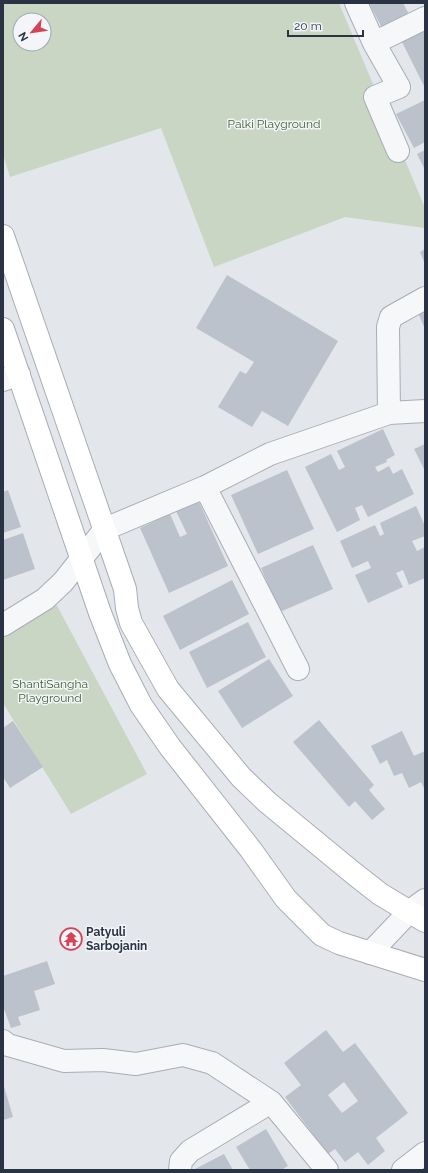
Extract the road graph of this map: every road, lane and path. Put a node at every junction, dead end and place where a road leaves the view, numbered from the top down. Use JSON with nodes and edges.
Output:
{"nodes":[{"id":1,"x":356,"y":3,"type":"edge"},
{"id":2,"x":425,"y":18,"type":"edge"},
{"id":3,"x":374,"y":43,"type":"junction"},
{"id":4,"x":398,"y":151,"type":"dead end"},
{"id":5,"x":3,"y":236,"type":"edge"},
{"id":6,"x":425,"y":298,"type":"edge"},
{"id":7,"x":3,"y":329,"type":"edge"},
{"id":8,"x":11,"y":377,"type":"edge"},
{"id":9,"x":425,"y":411,"type":"edge"},
{"id":10,"x":389,"y":413,"type":"junction"},
{"id":11,"x":205,"y":487,"type":"junction"},
{"id":12,"x":105,"y":529,"type":"junction"},
{"id":13,"x":82,"y":559,"type":"junction"},
{"id":14,"x":3,"y":625,"type":"edge"},
{"id":15,"x":298,"y":669,"type":"dead end"},
{"id":16,"x":420,"y":911,"type":"edge"},
{"id":17,"x":370,"y":953,"type":"junction"},
{"id":18,"x":425,"y":970,"type":"edge"},
{"id":19,"x":3,"y":1041,"type":"edge"},
{"id":20,"x":271,"y":1102,"type":"junction"},
{"id":21,"x":425,"y":1154,"type":"edge"},
{"id":22,"x":180,"y":1170,"type":"edge"},
{"id":23,"x":327,"y":1170,"type":"edge"},
{"id":24,"x":403,"y":1170,"type":"edge"}],
"edges":[{"from":1,"to":3,"type":"street"},
{"from":2,"to":3,"type":"street"},
{"from":3,"to":4,"type":"street"},
{"from":5,"to":12,"type":"main road"},
{"from":6,"to":10,"type":"street"},
{"from":7,"to":8,"type":"main road"},
{"from":8,"to":13,"type":"main road"},
{"from":9,"to":10,"type":"street"},
{"from":10,"to":11,"type":"street"},
{"from":11,"to":12,"type":"street"},
{"from":11,"to":15,"type":"street"},
{"from":12,"to":13,"type":"street"},
{"from":12,"to":16,"type":"main road"},
{"from":13,"to":14,"type":"street"},
{"from":13,"to":17,"type":"main road"},
{"from":16,"to":17,"type":"street"},
{"from":17,"to":18,"type":"main road"},
{"from":19,"to":20,"type":"street"},
{"from":20,"to":22,"type":"street"},
{"from":20,"to":23,"type":"street"},
{"from":21,"to":24,"type":"street"}]}
